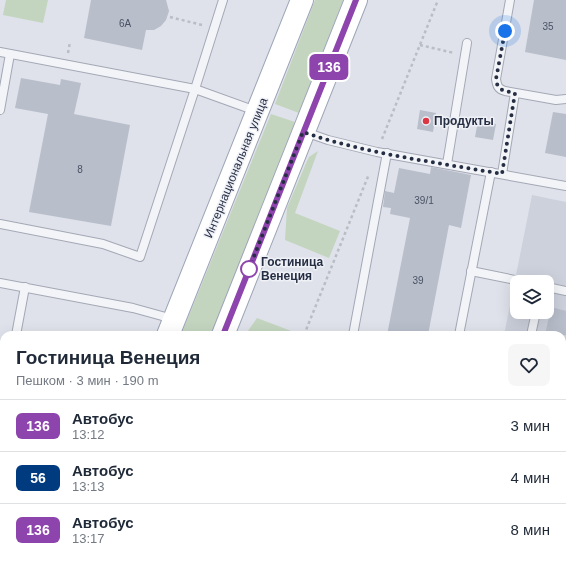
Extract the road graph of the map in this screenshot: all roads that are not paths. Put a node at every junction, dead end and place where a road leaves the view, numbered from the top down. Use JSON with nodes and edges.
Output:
{"nodes":[{"id":1,"x":223,"y":0,"type":"edge"},
{"id":2,"x":302,"y":0,"type":"edge"},
{"id":3,"x":356,"y":0,"type":"edge"},
{"id":4,"x":510,"y":0,"type":"edge"},
{"id":5,"x":467,"y":43,"type":"dead end"},
{"id":6,"x":0,"y":52,"type":"edge"},
{"id":7,"x":10,"y":54,"type":"junction"},
{"id":8,"x":195,"y":89,"type":"junction"},
{"id":9,"x":515,"y":93,"type":"junction"},
{"id":10,"x":566,"y":99,"type":"edge"},
{"id":11,"x":0,"y":110,"type":"edge"},
{"id":12,"x":258,"y":112,"type":"junction"},
{"id":13,"x":303,"y":132,"type":"junction"},
{"id":14,"x":387,"y":154,"type":"junction"},
{"id":15,"x":446,"y":164,"type":"junction"},
{"id":16,"x":491,"y":172,"type":"junction"},
{"id":17,"x":502,"y":174,"type":"junction"},
{"id":18,"x":566,"y":186,"type":"edge"},
{"id":19,"x":0,"y":224,"type":"edge"},
{"id":20,"x":471,"y":270,"type":"junction"},
{"id":21,"x":510,"y":279,"type":"edge"},
{"id":22,"x":0,"y":283,"type":"edge"},
{"id":23,"x":24,"y":288,"type":"junction"},
{"id":24,"x":554,"y":288,"type":"edge"},
{"id":25,"x":566,"y":291,"type":"edge"},
{"id":26,"x":534,"y":319,"type":"edge"},
{"id":27,"x":171,"y":328,"type":"edge"},
{"id":28,"x":17,"y":331,"type":"edge"},
{"id":29,"x":225,"y":331,"type":"edge"},
{"id":30,"x":354,"y":331,"type":"edge"},
{"id":31,"x":459,"y":331,"type":"edge"},
{"id":32,"x":532,"y":331,"type":"edge"}],
"edges":[{"from":1,"to":8,"type":"lane"},
{"from":2,"to":12,"type":"main road","name":"Интернациональная улица"},
{"from":3,"to":13,"type":"main road"},
{"from":4,"to":9,"type":"lane"},
{"from":5,"to":15,"type":"lane"},
{"from":6,"to":7,"type":"lane"},
{"from":7,"to":8,"type":"lane"},
{"from":7,"to":11,"type":"lane"},
{"from":8,"to":12,"type":"lane"},
{"from":8,"to":19,"type":"lane"},
{"from":9,"to":10,"type":"lane"},
{"from":9,"to":17,"type":"lane"},
{"from":12,"to":27,"type":"main road","name":"Интернациональная улица"},
{"from":13,"to":14,"type":"lane"},
{"from":13,"to":29,"type":"main road"},
{"from":14,"to":15,"type":"lane"},
{"from":14,"to":30,"type":"lane"},
{"from":15,"to":16,"type":"lane"},
{"from":16,"to":17,"type":"lane"},
{"from":16,"to":20,"type":"lane"},
{"from":17,"to":18,"type":"lane"},
{"from":20,"to":21,"type":"lane"},
{"from":20,"to":31,"type":"lane"},
{"from":22,"to":23,"type":"lane"},
{"from":23,"to":27,"type":"lane"},
{"from":23,"to":28,"type":"lane"},
{"from":24,"to":25,"type":"lane"},
{"from":26,"to":32,"type":"lane"}]}
